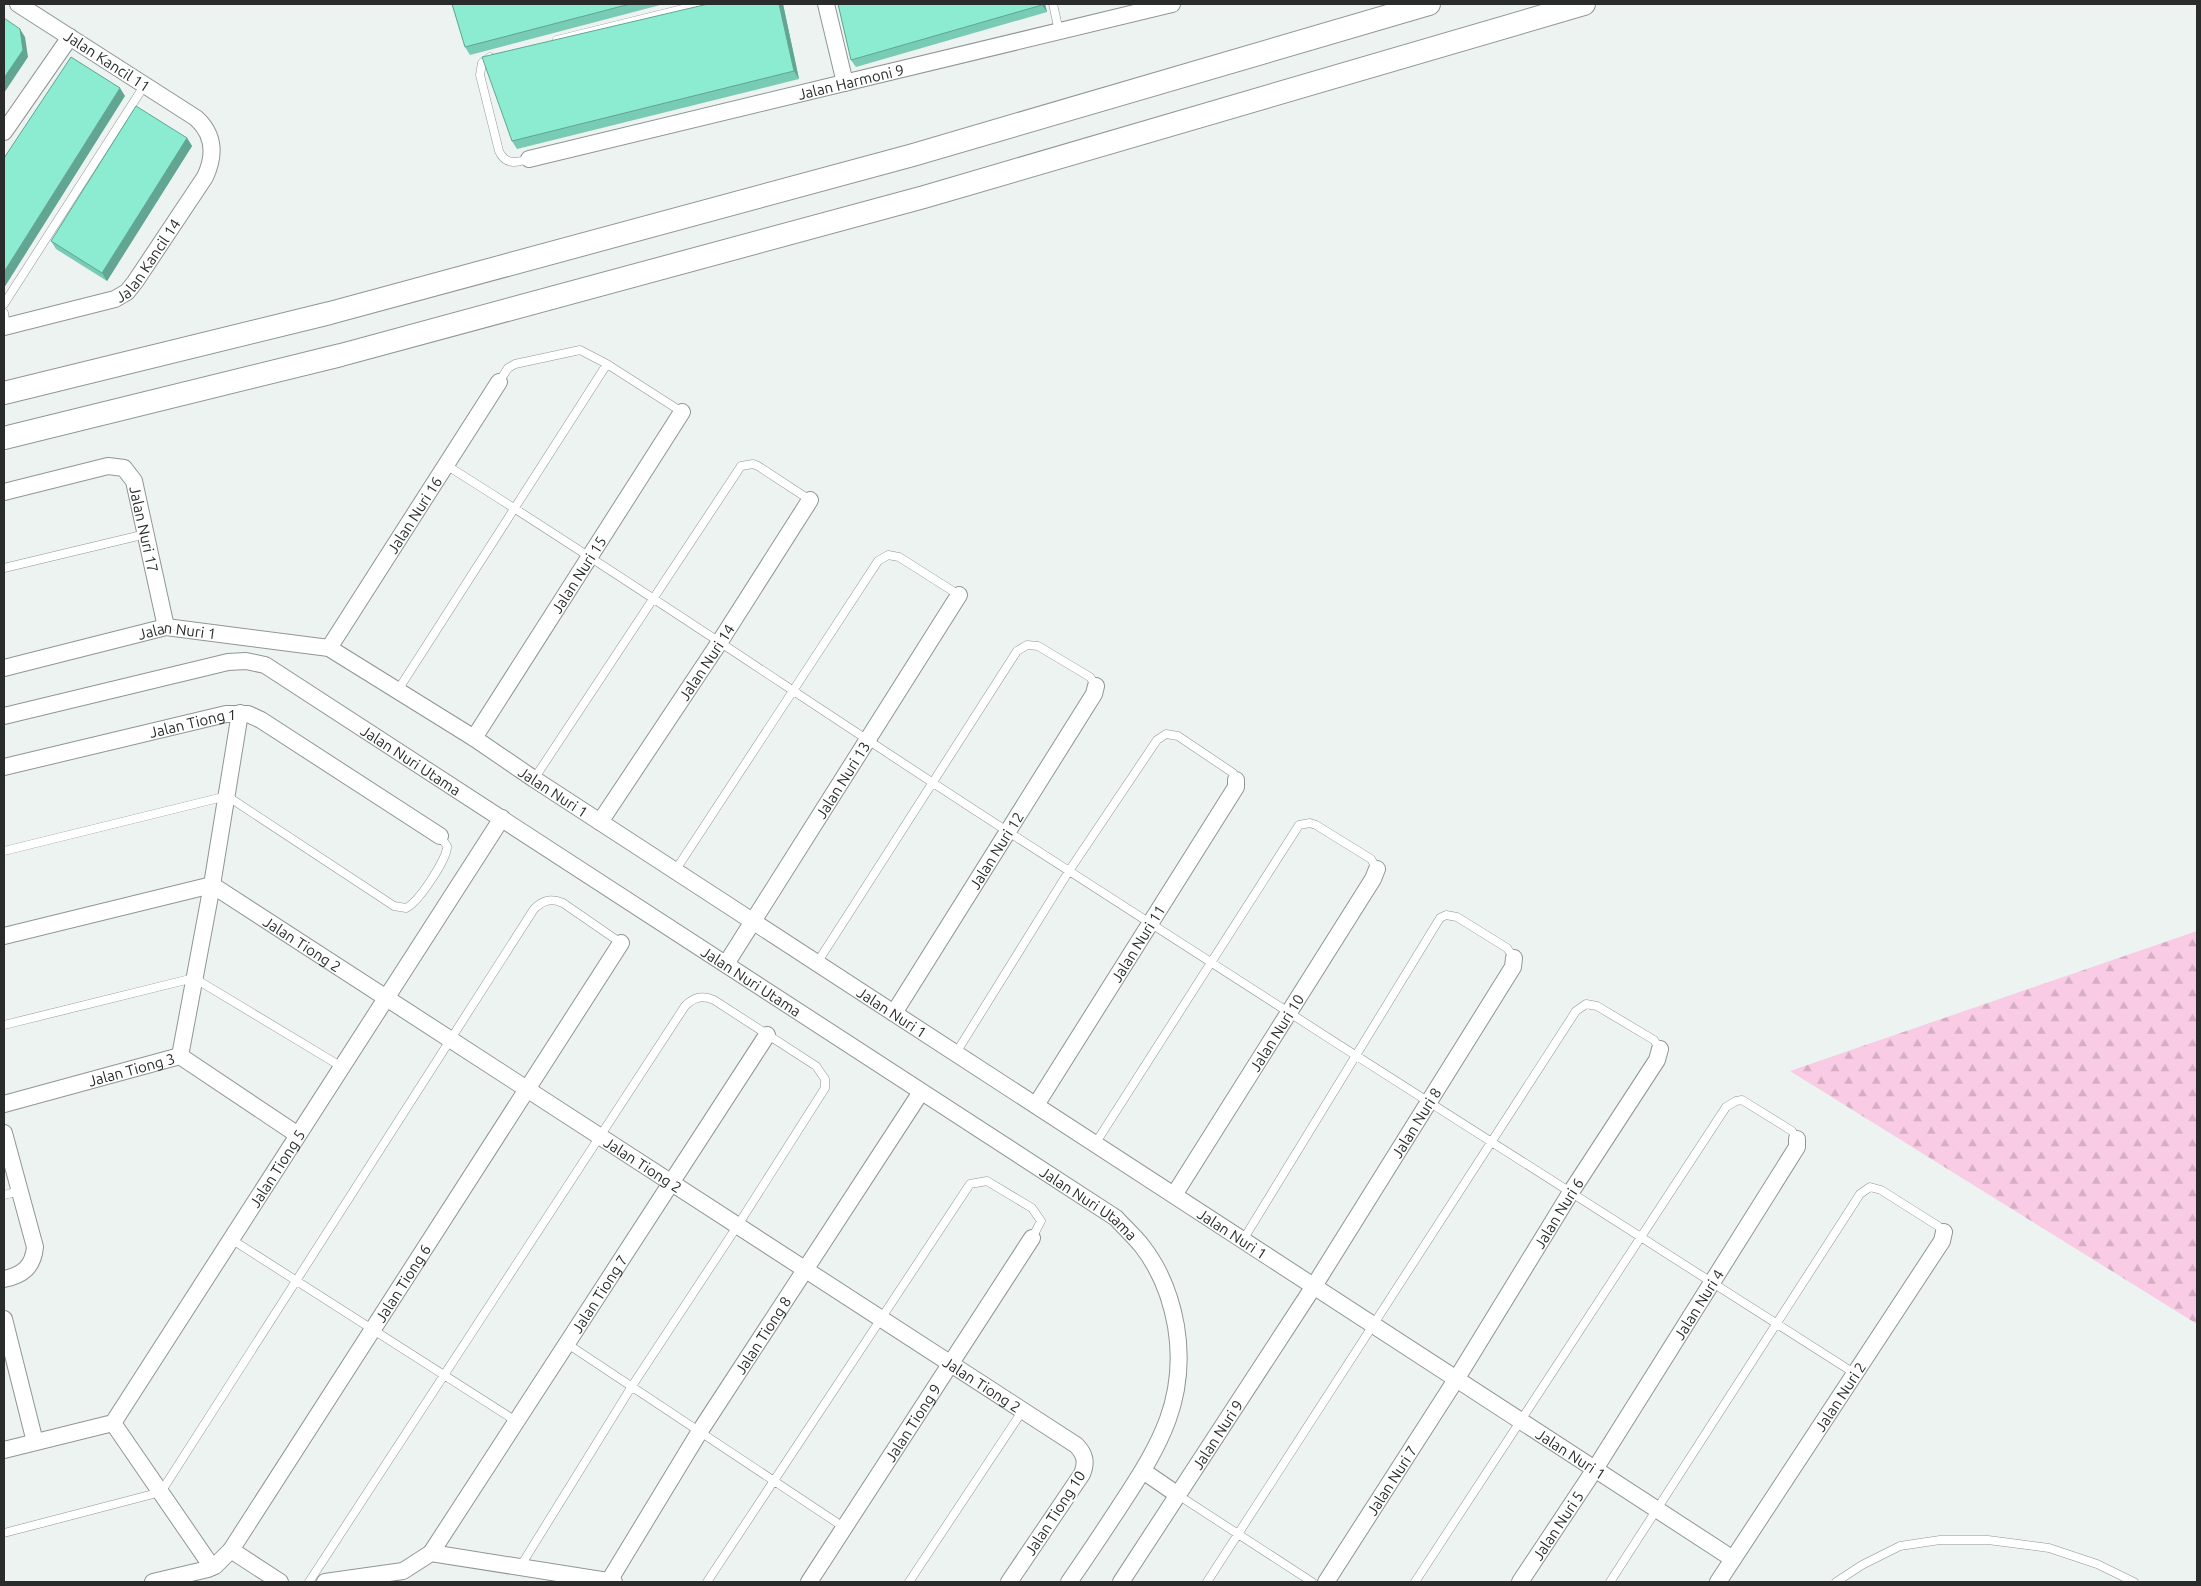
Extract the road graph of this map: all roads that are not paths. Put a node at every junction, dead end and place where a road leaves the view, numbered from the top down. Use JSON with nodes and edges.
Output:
{"nodes":[{"id":1,"x":18,"y":4,"type":"edge"},
{"id":2,"x":703,"y":4,"type":"edge"},
{"id":3,"x":826,"y":4,"type":"edge"},
{"id":4,"x":1053,"y":4,"type":"edge"},
{"id":5,"x":1172,"y":4,"type":"edge"},
{"id":6,"x":1429,"y":4,"type":"edge"},
{"id":7,"x":1584,"y":4,"type":"edge"},
{"id":8,"x":1059,"y":31,"type":"junction"},
{"id":9,"x":70,"y":37,"type":"junction"},
{"id":10,"x":547,"y":42,"type":"edge"},
{"id":11,"x":501,"y":54,"type":"edge"},
{"id":12,"x":845,"y":83,"type":"junction"},
{"id":13,"x":144,"y":86,"type":"junction"},
{"id":14,"x":196,"y":118,"type":"joint"},
{"id":15,"x":4,"y":132,"type":"edge"},
{"id":16,"x":529,"y":159,"type":"joint"},
{"id":17,"x":4,"y":304,"type":"edge"},
{"id":18,"x":4,"y":322,"type":"edge"},
{"id":19,"x":607,"y":364,"type":"junction"},
{"id":20,"x":499,"y":382,"type":"joint"},
{"id":21,"x":4,"y":393,"type":"edge"},
{"id":22,"x":682,"y":412,"type":"joint"},
{"id":23,"x":4,"y":438,"type":"edge"},
{"id":24,"x":446,"y":465,"type":"junction"},
{"id":25,"x":4,"y":492,"type":"edge"},
{"id":26,"x":810,"y":500,"type":"joint"},
{"id":27,"x":514,"y":508,"type":"junction"},
{"id":28,"x":146,"y":534,"type":"junction"},
{"id":29,"x":590,"y":556,"type":"junction"},
{"id":30,"x":4,"y":568,"type":"edge"},
{"id":31,"x":959,"y":595,"type":"joint"},
{"id":32,"x":652,"y":599,"type":"junction"},
{"id":33,"x":166,"y":627,"type":"junction"},
{"id":34,"x":719,"y":642,"type":"junction"},
{"id":35,"x":329,"y":648,"type":"junction"},
{"id":36,"x":4,"y":668,"type":"edge"},
{"id":37,"x":1096,"y":686,"type":"joint"},
{"id":38,"x":398,"y":690,"type":"junction"},
{"id":39,"x":793,"y":691,"type":"junction"},
{"id":40,"x":240,"y":713,"type":"junction"},
{"id":41,"x":4,"y":716,"type":"edge"},
{"id":42,"x":474,"y":738,"type":"junction"},
{"id":43,"x":868,"y":740,"type":"junction"},
{"id":44,"x":4,"y":767,"type":"edge"},
{"id":45,"x":534,"y":779,"type":"junction"},
{"id":46,"x":1236,"y":780,"type":"joint"},
{"id":47,"x":933,"y":783,"type":"junction"},
{"id":48,"x":227,"y":796,"type":"junction"},
{"id":49,"x":502,"y":818,"type":"junction"},
{"id":50,"x":600,"y":822,"type":"junction"},
{"id":51,"x":1007,"y":832,"type":"junction"},
{"id":52,"x":440,"y":836,"type":"joint"},
{"id":53,"x":4,"y":850,"type":"edge"},
{"id":54,"x":1377,"y":869,"type":"joint"},
{"id":55,"x":675,"y":871,"type":"junction"},
{"id":56,"x":1069,"y":871,"type":"junction"},
{"id":57,"x":212,"y":884,"type":"junction"},
{"id":58,"x":753,"y":922,"type":"junction"},
{"id":59,"x":1150,"y":923,"type":"junction"},
{"id":60,"x":4,"y":936,"type":"edge"},
{"id":61,"x":621,"y":943,"type":"joint"},
{"id":62,"x":1514,"y":958,"type":"joint"},
{"id":63,"x":1210,"y":962,"type":"junction"},
{"id":64,"x":817,"y":963,"type":"junction"},
{"id":65,"x":726,"y":964,"type":"junction"},
{"id":66,"x":194,"y":978,"type":"junction"},
{"id":67,"x":387,"y":997,"type":"junction"},
{"id":68,"x":1289,"y":1012,"type":"junction"},
{"id":69,"x":894,"y":1013,"type":"junction"},
{"id":70,"x":4,"y":1025,"type":"edge"},
{"id":71,"x":767,"y":1035,"type":"junction"},
{"id":72,"x":451,"y":1039,"type":"junction"},
{"id":73,"x":1660,"y":1049,"type":"joint"},
{"id":74,"x":956,"y":1053,"type":"junction"},
{"id":75,"x":1356,"y":1055,"type":"junction"},
{"id":76,"x":180,"y":1056,"type":"junction"},
{"id":77,"x":342,"y":1067,"type":"junction"},
{"id":78,"x":528,"y":1090,"type":"junction"},
{"id":79,"x":922,"y":1092,"type":"junction"},
{"id":80,"x":1429,"y":1102,"type":"junction"},
{"id":81,"x":4,"y":1104,"type":"edge"},
{"id":82,"x":1036,"y":1105,"type":"junction"},
{"id":83,"x":4,"y":1133,"type":"edge"},
{"id":84,"x":600,"y":1135,"type":"junction"},
{"id":85,"x":298,"y":1136,"type":"junction"},
{"id":86,"x":1797,"y":1138,"type":"joint"},
{"id":87,"x":1491,"y":1141,"type":"junction"},
{"id":88,"x":1095,"y":1144,"type":"junction"},
{"id":89,"x":672,"y":1182,"type":"junction"},
{"id":90,"x":1571,"y":1192,"type":"junction"},
{"id":91,"x":12,"y":1193,"type":"edge"},
{"id":92,"x":1174,"y":1195,"type":"junction"},
{"id":93,"x":738,"y":1225,"type":"junction"},
{"id":94,"x":1944,"y":1232,"type":"joint"},
{"id":95,"x":1641,"y":1237,"type":"junction"},
{"id":96,"x":1032,"y":1238,"type":"joint"},
{"id":97,"x":231,"y":1239,"type":"junction"},
{"id":98,"x":1243,"y":1240,"type":"junction"},
{"id":99,"x":806,"y":1269,"type":"junction"},
{"id":100,"x":4,"y":1279,"type":"edge"},
{"id":101,"x":296,"y":1280,"type":"junction"},
{"id":102,"x":1711,"y":1282,"type":"junction"},
{"id":103,"x":1314,"y":1286,"type":"junction"},
{"id":104,"x":882,"y":1317,"type":"junction"},
{"id":105,"x":4,"y":1319,"type":"edge"},
{"id":106,"x":1372,"y":1324,"type":"junction"},
{"id":107,"x":1776,"y":1324,"type":"junction"},
{"id":108,"x":373,"y":1330,"type":"junction"},
{"id":109,"x":566,"y":1343,"type":"junction"},
{"id":110,"x":9,"y":1360,"type":"edge"},
{"id":111,"x":952,"y":1364,"type":"junction"},
{"id":112,"x":1854,"y":1373,"type":"junction"},
{"id":113,"x":444,"y":1375,"type":"junction"},
{"id":114,"x":1457,"y":1378,"type":"junction"},
{"id":115,"x":632,"y":1386,"type":"junction"},
{"id":116,"x":1023,"y":1410,"type":"junction"},
{"id":117,"x":1521,"y":1420,"type":"junction"},
{"id":118,"x":516,"y":1421,"type":"junction"},
{"id":119,"x":113,"y":1422,"type":"junction"},
{"id":120,"x":700,"y":1431,"type":"junction"},
{"id":121,"x":35,"y":1442,"type":"junction"},
{"id":122,"x":1074,"y":1443,"type":"joint"},
{"id":123,"x":4,"y":1450,"type":"edge"},
{"id":124,"x":1595,"y":1469,"type":"junction"},
{"id":125,"x":1143,"y":1471,"type":"junction"},
{"id":126,"x":774,"y":1480,"type":"junction"},
{"id":127,"x":161,"y":1492,"type":"junction"},
{"id":128,"x":1178,"y":1495,"type":"junction"},
{"id":129,"x":1657,"y":1509,"type":"junction"},
{"id":130,"x":845,"y":1528,"type":"junction"},
{"id":131,"x":4,"y":1533,"type":"edge"},
{"id":132,"x":1238,"y":1534,"type":"junction"},
{"id":133,"x":231,"y":1550,"type":"junction"},
{"id":134,"x":431,"y":1553,"type":"junction"},
{"id":135,"x":1733,"y":1559,"type":"junction"},
{"id":136,"x":520,"y":1567,"type":"junction"},
{"id":137,"x":212,"y":1568,"type":"junction"},
{"id":138,"x":611,"y":1581,"type":"edge"},
{"id":139,"x":152,"y":1582,"type":"edge"},
{"id":140,"x":280,"y":1582,"type":"edge"},
{"id":141,"x":309,"y":1582,"type":"edge"},
{"id":142,"x":325,"y":1582,"type":"edge"},
{"id":143,"x":706,"y":1582,"type":"edge"},
{"id":144,"x":810,"y":1582,"type":"edge"},
{"id":145,"x":909,"y":1582,"type":"edge"},
{"id":146,"x":1009,"y":1582,"type":"edge"},
{"id":147,"x":1069,"y":1582,"type":"edge"},
{"id":148,"x":1121,"y":1582,"type":"edge"},
{"id":149,"x":1207,"y":1582,"type":"edge"},
{"id":150,"x":1312,"y":1582,"type":"edge"},
{"id":151,"x":1326,"y":1582,"type":"edge"},
{"id":152,"x":1415,"y":1582,"type":"edge"},
{"id":153,"x":1520,"y":1582,"type":"edge"},
{"id":154,"x":1610,"y":1582,"type":"edge"},
{"id":155,"x":1718,"y":1582,"type":"edge"},
{"id":156,"x":1836,"y":1582,"type":"edge"},
{"id":157,"x":2134,"y":1582,"type":"edge"}],
"edges":[{"from":1,"to":9,"type":"street","name":"Jalan Kancil 11"},
{"from":2,"to":10,"type":"lane"},
{"from":3,"to":12,"type":"street"},
{"from":4,"to":8,"type":"lane"},
{"from":5,"to":8,"type":"street","name":"Jalan Harmoni 9"},
{"from":6,"to":21,"type":"main road"},
{"from":7,"to":23,"type":"main road"},
{"from":8,"to":12,"type":"street","name":"Jalan Harmoni 9"},
{"from":9,"to":13,"type":"street","name":"Jalan Kancil 11"},
{"from":9,"to":15,"type":"street"},
{"from":11,"to":16,"type":"lane"},
{"from":12,"to":16,"type":"street","name":"Jalan Harmoni 9"},
{"from":13,"to":14,"type":"street","name":"Jalan Kancil 11"},
{"from":13,"to":17,"type":"lane"},
{"from":14,"to":18,"type":"street","name":"Jalan Kancil 14"},
{"from":19,"to":20,"type":"lane"},
{"from":19,"to":22,"type":"lane"},
{"from":19,"to":27,"type":"lane"},
{"from":20,"to":24,"type":"street","name":"Jalan Nuri 16"},
{"from":22,"to":29,"type":"street","name":"Jalan Nuri 15"},
{"from":24,"to":27,"type":"lane"},
{"from":24,"to":35,"type":"street","name":"Jalan Nuri 16"},
{"from":25,"to":28,"type":"street","name":"Jalan Nuri 17"},
{"from":26,"to":32,"type":"lane"},
{"from":26,"to":34,"type":"street","name":"Jalan Nuri 14"},
{"from":27,"to":29,"type":"lane"},
{"from":27,"to":38,"type":"lane"},
{"from":28,"to":30,"type":"lane"},
{"from":28,"to":33,"type":"street","name":"Jalan Nuri 17"},
{"from":29,"to":32,"type":"lane"},
{"from":29,"to":42,"type":"street","name":"Jalan Nuri 15"},
{"from":31,"to":39,"type":"lane"},
{"from":31,"to":43,"type":"street","name":"Jalan Nuri 13"},
{"from":32,"to":34,"type":"lane"},
{"from":32,"to":45,"type":"lane"},
{"from":33,"to":35,"type":"street","name":"Jalan Nuri 1"},
{"from":33,"to":36,"type":"street","name":"Jalan Nuri 1"},
{"from":34,"to":39,"type":"lane"},
{"from":34,"to":50,"type":"street","name":"Jalan Nuri 14"},
{"from":35,"to":38,"type":"street","name":"Jalan Nuri 1"},
{"from":37,"to":47,"type":"lane"},
{"from":37,"to":51,"type":"street","name":"Jalan Nuri 12"},
{"from":38,"to":42,"type":"street","name":"Jalan Nuri 1"},
{"from":39,"to":43,"type":"lane"},
{"from":39,"to":55,"type":"lane"},
{"from":40,"to":44,"type":"street","name":"Jalan Tiong 1"},
{"from":40,"to":48,"type":"street"},
{"from":40,"to":52,"type":"street","name":"Jalan Tiong 1"},
{"from":41,"to":49,"type":"street","name":"Jalan Nuri Utama"},
{"from":42,"to":45,"type":"street","name":"Jalan Nuri 1"},
{"from":43,"to":47,"type":"lane"},
{"from":43,"to":58,"type":"street","name":"Jalan Nuri 13"},
{"from":45,"to":50,"type":"street","name":"Jalan Nuri 1"},
{"from":46,"to":56,"type":"lane"},
{"from":46,"to":59,"type":"street","name":"Jalan Nuri 11"},
{"from":47,"to":51,"type":"lane"},
{"from":47,"to":64,"type":"lane"},
{"from":48,"to":52,"type":"lane"},
{"from":48,"to":53,"type":"lane"},
{"from":48,"to":57,"type":"street"},
{"from":49,"to":65,"type":"street","name":"Jalan Nuri Utama"},
{"from":49,"to":67,"type":"street","name":"Jalan Tiong 5"},
{"from":50,"to":55,"type":"street","name":"Jalan Nuri 1"},
{"from":51,"to":56,"type":"lane"},
{"from":51,"to":69,"type":"street","name":"Jalan Nuri 12"},
{"from":54,"to":63,"type":"lane"},
{"from":54,"to":68,"type":"street","name":"Jalan Nuri 10"},
{"from":55,"to":58,"type":"street","name":"Jalan Nuri 1"},
{"from":56,"to":59,"type":"lane"},
{"from":56,"to":74,"type":"lane"},
{"from":57,"to":60,"type":"street"},
{"from":57,"to":66,"type":"street"},
{"from":57,"to":67,"type":"street","name":"Jalan Tiong 2"},
{"from":58,"to":64,"type":"street","name":"Jalan Nuri 1"},
{"from":58,"to":65,"type":"street","name":"Jalan Nuri 13"},
{"from":59,"to":63,"type":"lane"},
{"from":59,"to":82,"type":"street","name":"Jalan Nuri 11"},
{"from":61,"to":72,"type":"lane"},
{"from":61,"to":78,"type":"street","name":"Jalan Tiong 6"},
{"from":62,"to":75,"type":"lane"},
{"from":62,"to":80,"type":"street","name":"Jalan Nuri 8"},
{"from":63,"to":68,"type":"lane"},
{"from":63,"to":88,"type":"lane"},
{"from":64,"to":69,"type":"street","name":"Jalan Nuri 1"},
{"from":65,"to":79,"type":"street","name":"Jalan Nuri Utama"},
{"from":66,"to":70,"type":"lane"},
{"from":66,"to":76,"type":"street"},
{"from":66,"to":77,"type":"lane"},
{"from":67,"to":72,"type":"street","name":"Jalan Tiong 2"},
{"from":67,"to":77,"type":"street","name":"Jalan Tiong 5"},
{"from":68,"to":75,"type":"lane"},
{"from":68,"to":92,"type":"street","name":"Jalan Nuri 10"},
{"from":69,"to":74,"type":"street","name":"Jalan Nuri 1"},
{"from":71,"to":84,"type":"lane"},
{"from":71,"to":89,"type":"street","name":"Jalan Tiong 7"},
{"from":71,"to":93,"type":"lane"},
{"from":72,"to":78,"type":"street","name":"Jalan Tiong 2"},
{"from":72,"to":101,"type":"lane"},
{"from":73,"to":87,"type":"lane"},
{"from":73,"to":90,"type":"street","name":"Jalan Nuri 6"},
{"from":74,"to":82,"type":"street","name":"Jalan Nuri 1"},
{"from":75,"to":80,"type":"lane"},
{"from":75,"to":98,"type":"lane"},
{"from":76,"to":81,"type":"street","name":"Jalan Tiong 3"},
{"from":76,"to":85,"type":"street","name":"Jalan Tiong 3"},
{"from":77,"to":85,"type":"street","name":"Jalan Tiong 5"},
{"from":78,"to":84,"type":"street","name":"Jalan Tiong 2"},
{"from":78,"to":108,"type":"street","name":"Jalan Tiong 6"},
{"from":79,"to":99,"type":"street","name":"Jalan Tiong 8"},
{"from":79,"to":125,"type":"street","name":"Jalan Nuri Utama"},
{"from":80,"to":87,"type":"lane"},
{"from":80,"to":103,"type":"street","name":"Jalan Nuri 8"},
{"from":82,"to":88,"type":"street","name":"Jalan Nuri 1"},
{"from":83,"to":91,"type":"street"},
{"from":84,"to":89,"type":"street","name":"Jalan Tiong 2"},
{"from":84,"to":113,"type":"lane"},
{"from":85,"to":97,"type":"street","name":"Jalan Tiong 5"},
{"from":86,"to":95,"type":"lane"},
{"from":86,"to":102,"type":"street","name":"Jalan Nuri 4"},
{"from":87,"to":90,"type":"lane"},
{"from":87,"to":106,"type":"lane"},
{"from":88,"to":92,"type":"street","name":"Jalan Nuri 1"},
{"from":89,"to":93,"type":"street","name":"Jalan Tiong 2"},
{"from":89,"to":109,"type":"street","name":"Jalan Tiong 7"},
{"from":90,"to":95,"type":"lane"},
{"from":90,"to":114,"type":"street","name":"Jalan Nuri 6"},
{"from":91,"to":100,"type":"street"},
{"from":92,"to":98,"type":"street","name":"Jalan Nuri 1"},
{"from":93,"to":99,"type":"street","name":"Jalan Tiong 2"},
{"from":93,"to":115,"type":"lane"},
{"from":94,"to":107,"type":"lane"},
{"from":94,"to":112,"type":"street","name":"Jalan Nuri 2"},
{"from":95,"to":102,"type":"lane"},
{"from":95,"to":117,"type":"lane"},
{"from":96,"to":104,"type":"lane"},
{"from":96,"to":111,"type":"street","name":"Jalan Tiong 9"},
{"from":97,"to":101,"type":"lane"},
{"from":97,"to":119,"type":"street","name":"Jalan Tiong 5"},
{"from":98,"to":103,"type":"street","name":"Jalan Nuri 1"},
{"from":99,"to":104,"type":"street","name":"Jalan Tiong 2"},
{"from":99,"to":120,"type":"street","name":"Jalan Tiong 8"},
{"from":101,"to":108,"type":"lane"},
{"from":101,"to":127,"type":"lane"},
{"from":102,"to":107,"type":"lane"},
{"from":102,"to":124,"type":"street","name":"Jalan Nuri 4"},
{"from":103,"to":106,"type":"street","name":"Jalan Nuri 1"},
{"from":103,"to":128,"type":"street","name":"Jalan Nuri 9"},
{"from":104,"to":111,"type":"street","name":"Jalan Tiong 2"},
{"from":104,"to":126,"type":"lane"},
{"from":105,"to":110,"type":"street"},
{"from":106,"to":114,"type":"street","name":"Jalan Nuri 1"},
{"from":106,"to":132,"type":"lane"},
{"from":107,"to":112,"type":"lane"},
{"from":107,"to":129,"type":"lane"},
{"from":108,"to":113,"type":"lane"},
{"from":108,"to":133,"type":"street","name":"Jalan Tiong 6"},
{"from":109,"to":115,"type":"lane"},
{"from":109,"to":118,"type":"street","name":"Jalan Tiong 7"},
{"from":110,"to":121,"type":"street"},
{"from":111,"to":116,"type":"street","name":"Jalan Tiong 2"},
{"from":111,"to":130,"type":"street","name":"Jalan Tiong 9"},
{"from":112,"to":135,"type":"street","name":"Jalan Nuri 2"},
{"from":113,"to":118,"type":"lane"},
{"from":113,"to":141,"type":"lane"},
{"from":114,"to":117,"type":"street","name":"Jalan Nuri 1"},
{"from":114,"to":151,"type":"street","name":"Jalan Nuri 7"},
{"from":115,"to":120,"type":"lane"},
{"from":115,"to":136,"type":"lane"},
{"from":116,"to":122,"type":"street","name":"Jalan Tiong 2"},
{"from":116,"to":145,"type":"lane"},
{"from":117,"to":124,"type":"street","name":"Jalan Nuri 1"},
{"from":117,"to":152,"type":"lane"},
{"from":118,"to":134,"type":"street","name":"Jalan Tiong 7"},
{"from":119,"to":121,"type":"street"},
{"from":119,"to":127,"type":"street"},
{"from":120,"to":126,"type":"lane"},
{"from":120,"to":138,"type":"street","name":"Jalan Tiong 8"},
{"from":121,"to":123,"type":"street"},
{"from":122,"to":146,"type":"street","name":"Jalan Tiong 10"},
{"from":124,"to":129,"type":"street","name":"Jalan Nuri 1"},
{"from":124,"to":153,"type":"street","name":"Jalan Nuri 5"},
{"from":125,"to":128,"type":"street"},
{"from":125,"to":147,"type":"street","name":"Jalan Nuri Utama"},
{"from":126,"to":130,"type":"lane"},
{"from":126,"to":143,"type":"lane"},
{"from":127,"to":131,"type":"lane"},
{"from":127,"to":137,"type":"street"},
{"from":128,"to":132,"type":"lane"},
{"from":128,"to":148,"type":"street","name":"Jalan Nuri 9"},
{"from":129,"to":135,"type":"street","name":"Jalan Nuri 1"},
{"from":129,"to":154,"type":"lane"},
{"from":130,"to":144,"type":"street","name":"Jalan Tiong 9"},
{"from":132,"to":149,"type":"lane"},
{"from":132,"to":150,"type":"lane"},
{"from":133,"to":137,"type":"street","name":"Jalan Tiong 6"},
{"from":133,"to":140,"type":"street"},
{"from":134,"to":136,"type":"street"},
{"from":134,"to":142,"type":"street"},
{"from":135,"to":155,"type":"street","name":"Jalan Nuri 2"},
{"from":136,"to":138,"type":"street"},
{"from":137,"to":139,"type":"street"},
{"from":156,"to":157,"type":"lane"}]}
